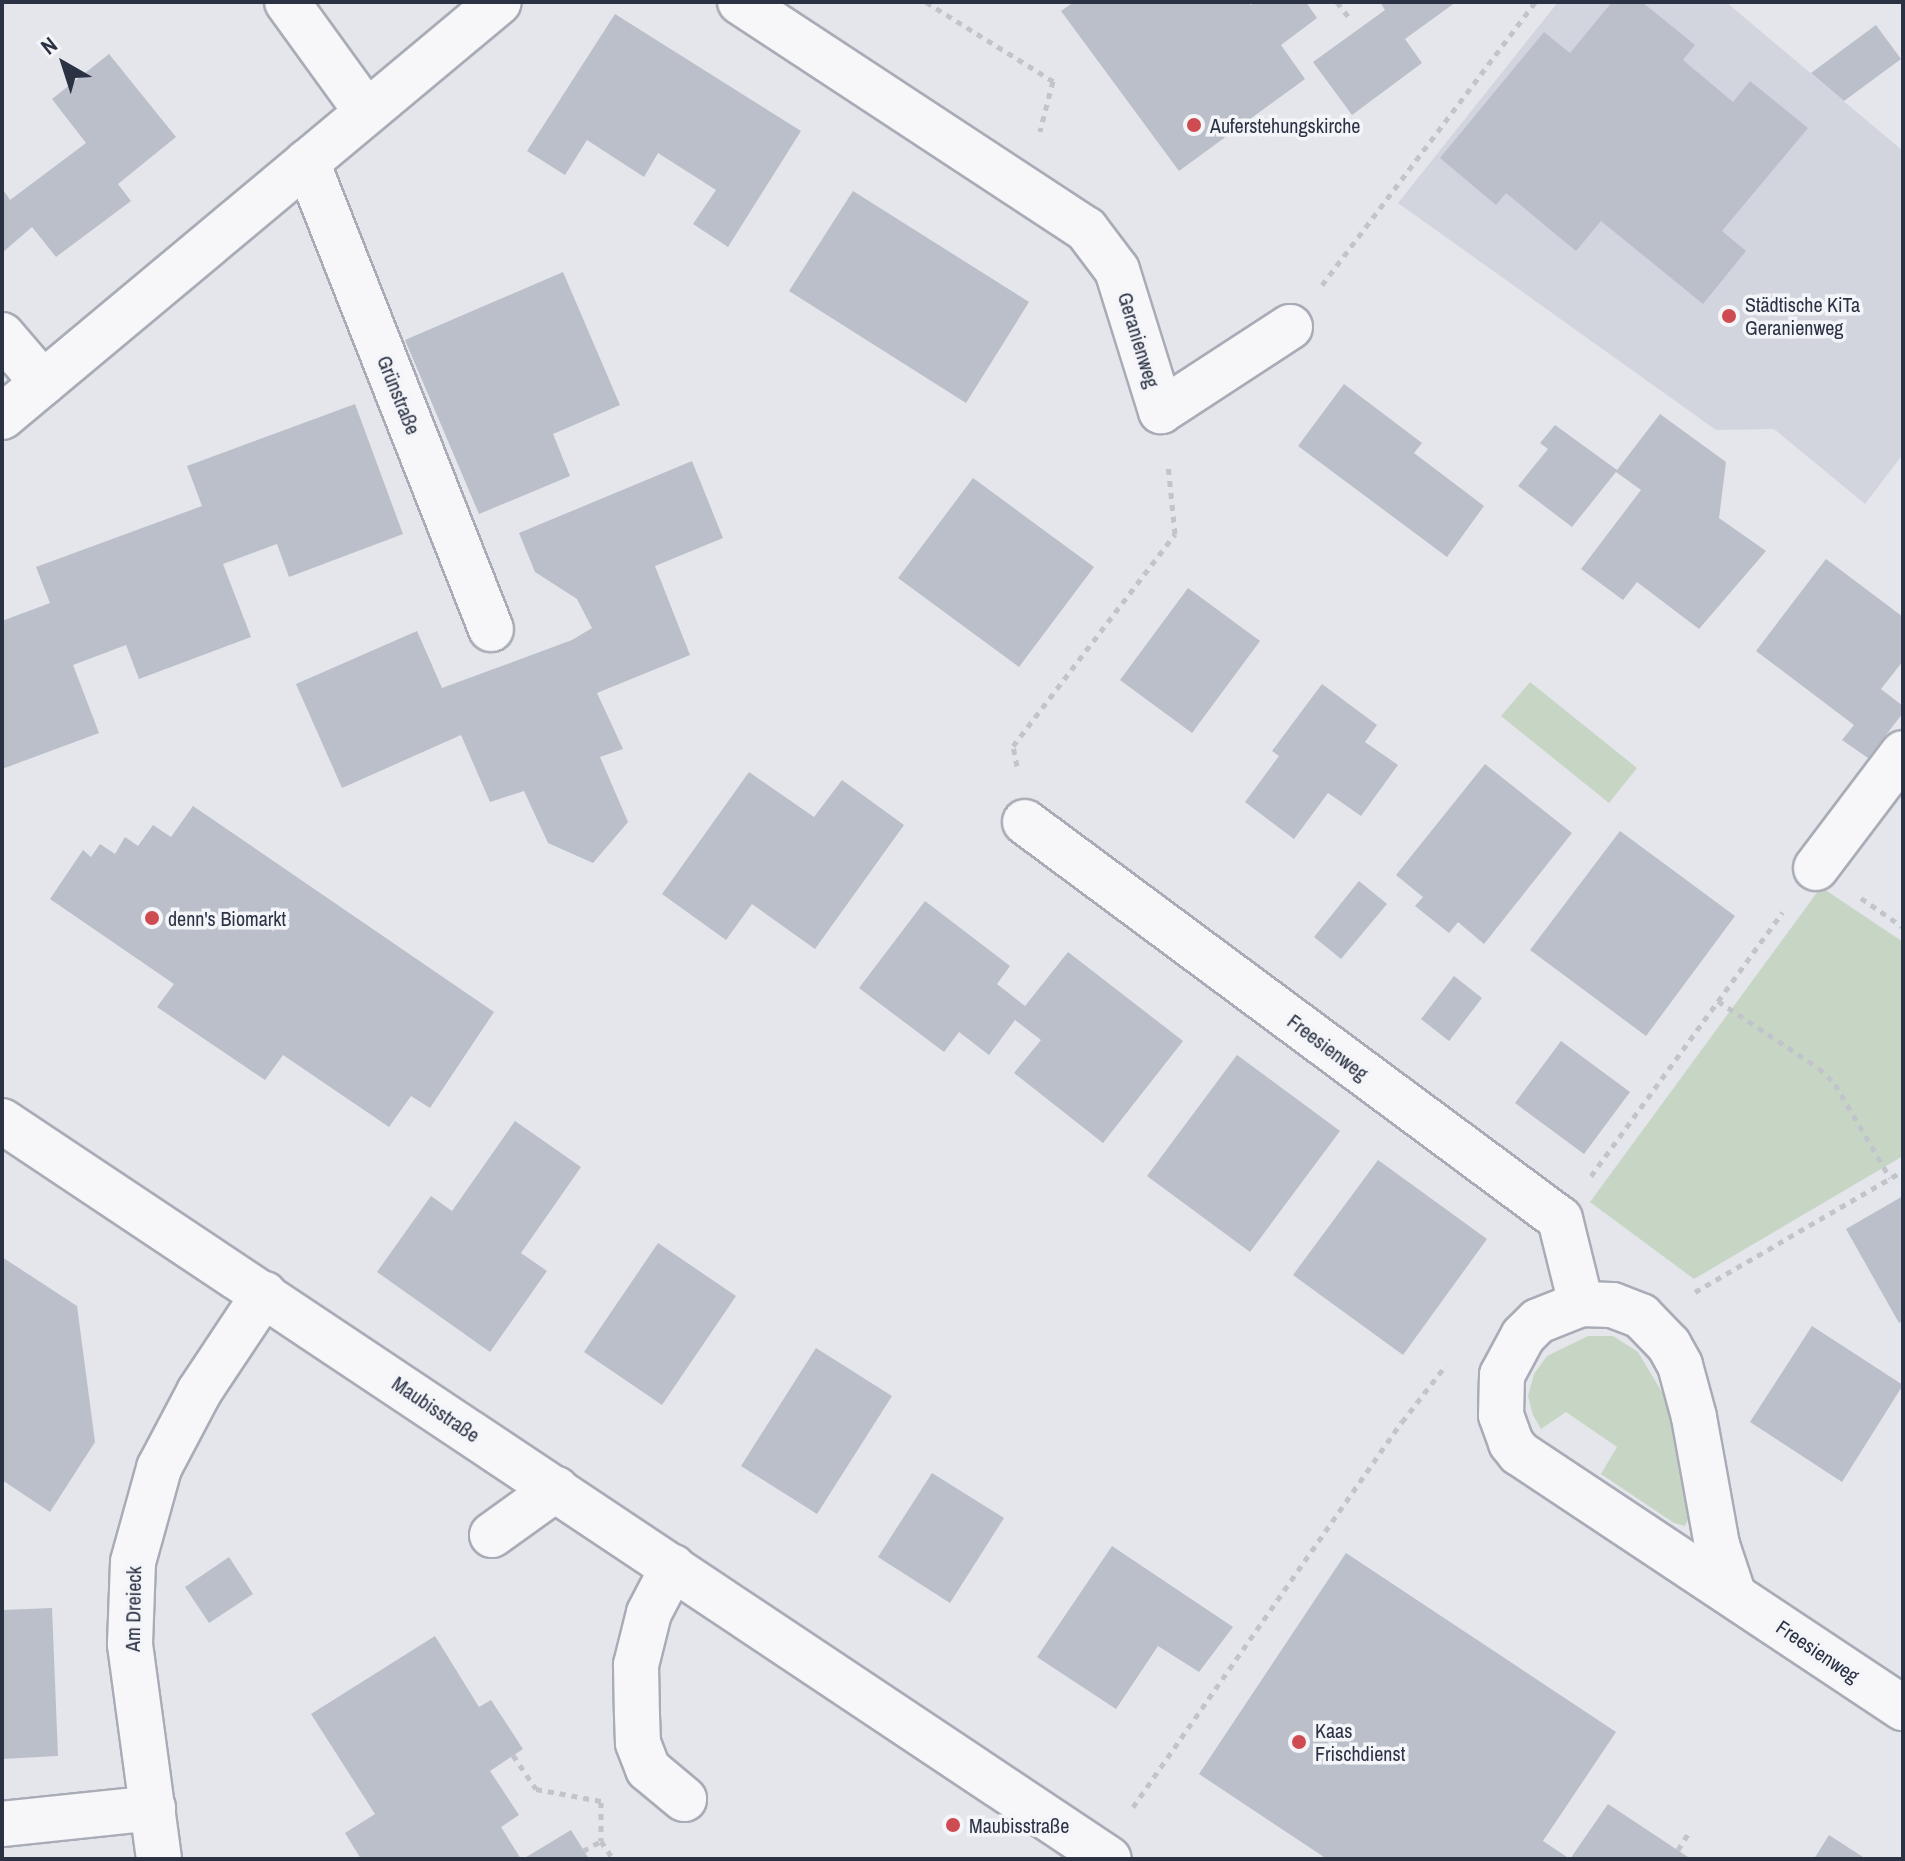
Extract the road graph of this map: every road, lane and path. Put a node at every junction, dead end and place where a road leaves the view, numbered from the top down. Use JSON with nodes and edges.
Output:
{"nodes":[{"id":1,"x":287,"y":2,"type":"edge"},
{"id":2,"x":499,"y":2,"type":"edge"},
{"id":3,"x":740,"y":2,"type":"edge"},
{"id":4,"x":926,"y":2,"type":"edge"},
{"id":5,"x":1337,"y":2,"type":"edge"},
{"id":6,"x":1535,"y":2,"type":"edge"},
{"id":7,"x":1348,"y":16,"type":"dead end"},
{"id":8,"x":366,"y":111,"type":"junction"},
{"id":9,"x":307,"y":162,"type":"junction"},
{"id":10,"x":1026,"y":186,"type":"junction"},
{"id":11,"x":1290,"y":327,"type":"joint"},
{"id":12,"x":2,"y":335,"type":"edge"},
{"id":13,"x":43,"y":383,"type":"junction"},
{"id":14,"x":1161,"y":411,"type":"junction"},
{"id":15,"x":2,"y":417,"type":"edge"},
{"id":16,"x":491,"y":629,"type":"dead end"},
{"id":17,"x":1903,"y":753,"type":"edge"},
{"id":18,"x":1025,"y":822,"type":"joint"},
{"id":19,"x":1816,"y":868,"type":"joint"},
{"id":20,"x":1718,"y":1001,"type":"junction"},
{"id":21,"x":2,"y":1121,"type":"edge"},
{"id":22,"x":1903,"y":1171,"type":"edge"},
{"id":23,"x":1890,"y":1178,"type":"junction"},
{"id":24,"x":1560,"y":1219,"type":"junction"},
{"id":25,"x":264,"y":1294,"type":"junction"},
{"id":26,"x":1690,"y":1295,"type":"dead end"},
{"id":27,"x":1581,"y":1304,"type":"junction"},
{"id":28,"x":1448,"y":1362,"type":"dead end"},
{"id":29,"x":556,"y":1489,"type":"junction"},
{"id":30,"x":492,"y":1535,"type":"dead end"},
{"id":31,"x":673,"y":1567,"type":"junction"},
{"id":32,"x":1733,"y":1593,"type":"junction"},
{"id":33,"x":1903,"y":1708,"type":"edge"},
{"id":34,"x":513,"y":1755,"type":"dead end"},
{"id":35,"x":648,"y":1769,"type":"junction"},
{"id":36,"x":684,"y":1799,"type":"dead end"},
{"id":37,"x":601,"y":1801,"type":"junction"},
{"id":38,"x":153,"y":1808,"type":"junction"},
{"id":39,"x":2,"y":1824,"type":"edge"},
{"id":40,"x":1688,"y":1834,"type":"dead end"},
{"id":41,"x":601,"y":1841,"type":"junction"},
{"id":42,"x":1678,"y":1850,"type":"dead end"},
{"id":43,"x":583,"y":1851,"type":"dead end"},
{"id":44,"x":1104,"y":1856,"type":"edge"},
{"id":45,"x":159,"y":1859,"type":"edge"},
{"id":46,"x":613,"y":1859,"type":"edge"}],
"edges":[{"from":1,"to":8,"type":"street"},
{"from":2,"to":8,"type":"street"},
{"from":3,"to":10,"type":"street","name":"Geranienweg"},
{"from":4,"to":10,"type":"path"},
{"from":5,"to":7,"type":"path"},
{"from":6,"to":11,"type":"path"},
{"from":8,"to":9,"type":"street"},
{"from":9,"to":13,"type":"street"},
{"from":9,"to":16,"type":"street","name":"Grünstraße"},
{"from":10,"to":14,"type":"street","name":"Geranienweg"},
{"from":11,"to":14,"type":"street","name":"Geranienweg"},
{"from":12,"to":13,"type":"street"},
{"from":13,"to":15,"type":"street"},
{"from":14,"to":18,"type":"path"},
{"from":17,"to":19,"type":"street"},
{"from":18,"to":24,"type":"street","name":"Freesienweg"},
{"from":19,"to":20,"type":"path"},
{"from":20,"to":23,"type":"path"},
{"from":20,"to":24,"type":"path"},
{"from":21,"to":25,"type":"street","name":"Maubisstraße"},
{"from":22,"to":23,"type":"path"},
{"from":23,"to":26,"type":"path"},
{"from":24,"to":27,"type":"street"},
{"from":25,"to":29,"type":"street","name":"Maubisstraße"},
{"from":25,"to":38,"type":"street","name":"Am Dreieck"},
{"from":27,"to":32,"type":"street","name":"Freesienweg"},
{"from":27,"to":32,"type":"street","name":"Freesienweg"},
{"from":28,"to":44,"type":"path"},
{"from":29,"to":30,"type":"street"},
{"from":29,"to":31,"type":"street","name":"Maubisstraße"},
{"from":31,"to":35,"type":"street"},
{"from":31,"to":44,"type":"street","name":"Maubisstraße"},
{"from":32,"to":33,"type":"street","name":"Freesienweg"},
{"from":34,"to":37,"type":"path"},
{"from":35,"to":36,"type":"street"},
{"from":35,"to":37,"type":"path"},
{"from":37,"to":41,"type":"path"},
{"from":38,"to":39,"type":"street"},
{"from":38,"to":45,"type":"street","name":"Am Dreieck"},
{"from":40,"to":42,"type":"path"},
{"from":41,"to":43,"type":"path"},
{"from":41,"to":46,"type":"path"}]}
